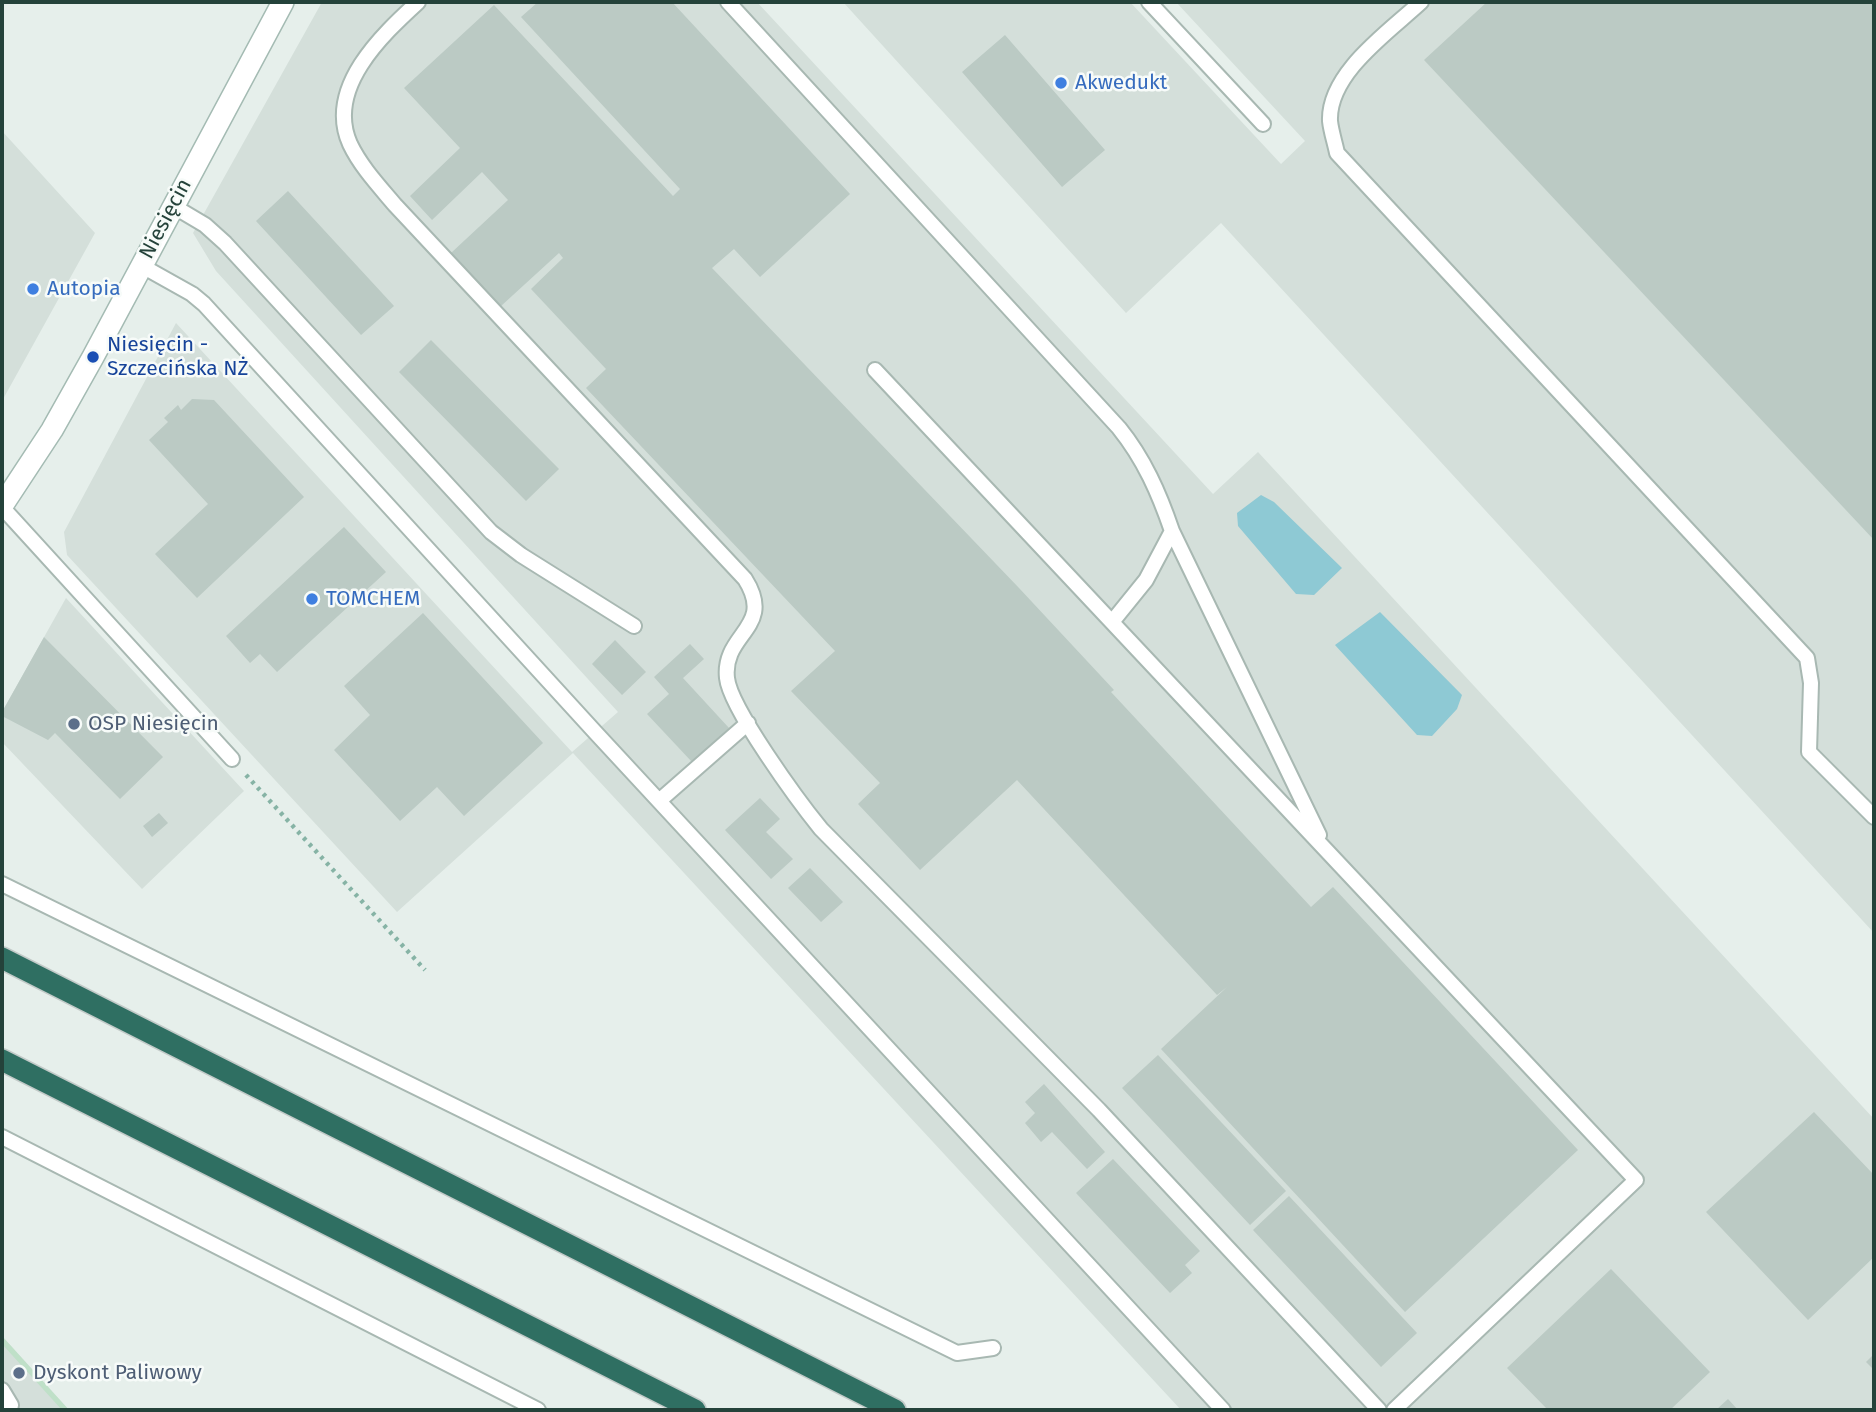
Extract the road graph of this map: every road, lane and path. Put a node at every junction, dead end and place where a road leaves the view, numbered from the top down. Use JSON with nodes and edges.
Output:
{"nodes":[{"id":1,"x":283,"y":2,"type":"edge"},
{"id":2,"x":418,"y":2,"type":"edge"},
{"id":3,"x":728,"y":2,"type":"edge"},
{"id":4,"x":1149,"y":2,"type":"edge"},
{"id":5,"x":1421,"y":2,"type":"edge"},
{"id":6,"x":1263,"y":124,"type":"dead end"},
{"id":7,"x":173,"y":206,"type":"junction"},
{"id":8,"x":142,"y":266,"type":"junction"},
{"id":9,"x":875,"y":370,"type":"dead end"},
{"id":10,"x":2,"y":507,"type":"edge"},
{"id":11,"x":1172,"y":531,"type":"junction"},
{"id":12,"x":1112,"y":622,"type":"junction"},
{"id":13,"x":634,"y":626,"type":"dead end"},
{"id":14,"x":748,"y":723,"type":"junction"},
{"id":15,"x":232,"y":759,"type":"joint"},
{"id":16,"x":659,"y":801,"type":"junction"},
{"id":17,"x":1874,"y":817,"type":"edge"},
{"id":18,"x":1325,"y":849,"type":"junction"},
{"id":19,"x":2,"y":884,"type":"edge"},
{"id":20,"x":2,"y":958,"type":"edge"},
{"id":21,"x":425,"y":970,"type":"dead end"},
{"id":22,"x":2,"y":1060,"type":"edge"},
{"id":23,"x":2,"y":1137,"type":"edge"},
{"id":24,"x":993,"y":1348,"type":"dead end"},
{"id":25,"x":2,"y":1390,"type":"edge"},
{"id":26,"x":10,"y":1408,"type":"edge"},
{"id":27,"x":538,"y":1410,"type":"edge"},
{"id":28,"x":695,"y":1410,"type":"edge"},
{"id":29,"x":895,"y":1410,"type":"edge"},
{"id":30,"x":1223,"y":1410,"type":"edge"},
{"id":31,"x":1380,"y":1410,"type":"edge"},
{"id":32,"x":1394,"y":1410,"type":"edge"}],
"edges":[{"from":1,"to":7,"type":"street","name":"Niesięcin"},
{"from":2,"to":14,"type":"lane"},
{"from":3,"to":11,"type":"lane"},
{"from":4,"to":6,"type":"lane"},
{"from":5,"to":17,"type":"lane"},
{"from":7,"to":8,"type":"street","name":"Niesięcin"},
{"from":7,"to":13,"type":"lane"},
{"from":8,"to":10,"type":"street","name":"Niesięcin"},
{"from":8,"to":16,"type":"lane"},
{"from":9,"to":12,"type":"lane"},
{"from":10,"to":15,"type":"lane"},
{"from":11,"to":12,"type":"lane"},
{"from":11,"to":18,"type":"lane"},
{"from":12,"to":18,"type":"lane"},
{"from":14,"to":16,"type":"lane"},
{"from":14,"to":31,"type":"lane"},
{"from":15,"to":21,"type":"path"},
{"from":16,"to":30,"type":"lane"},
{"from":18,"to":32,"type":"lane"},
{"from":19,"to":24,"type":"lane"},
{"from":20,"to":29,"type":"highway"},
{"from":22,"to":28,"type":"highway"},
{"from":23,"to":27,"type":"lane"},
{"from":25,"to":26,"type":"lane"}]}
